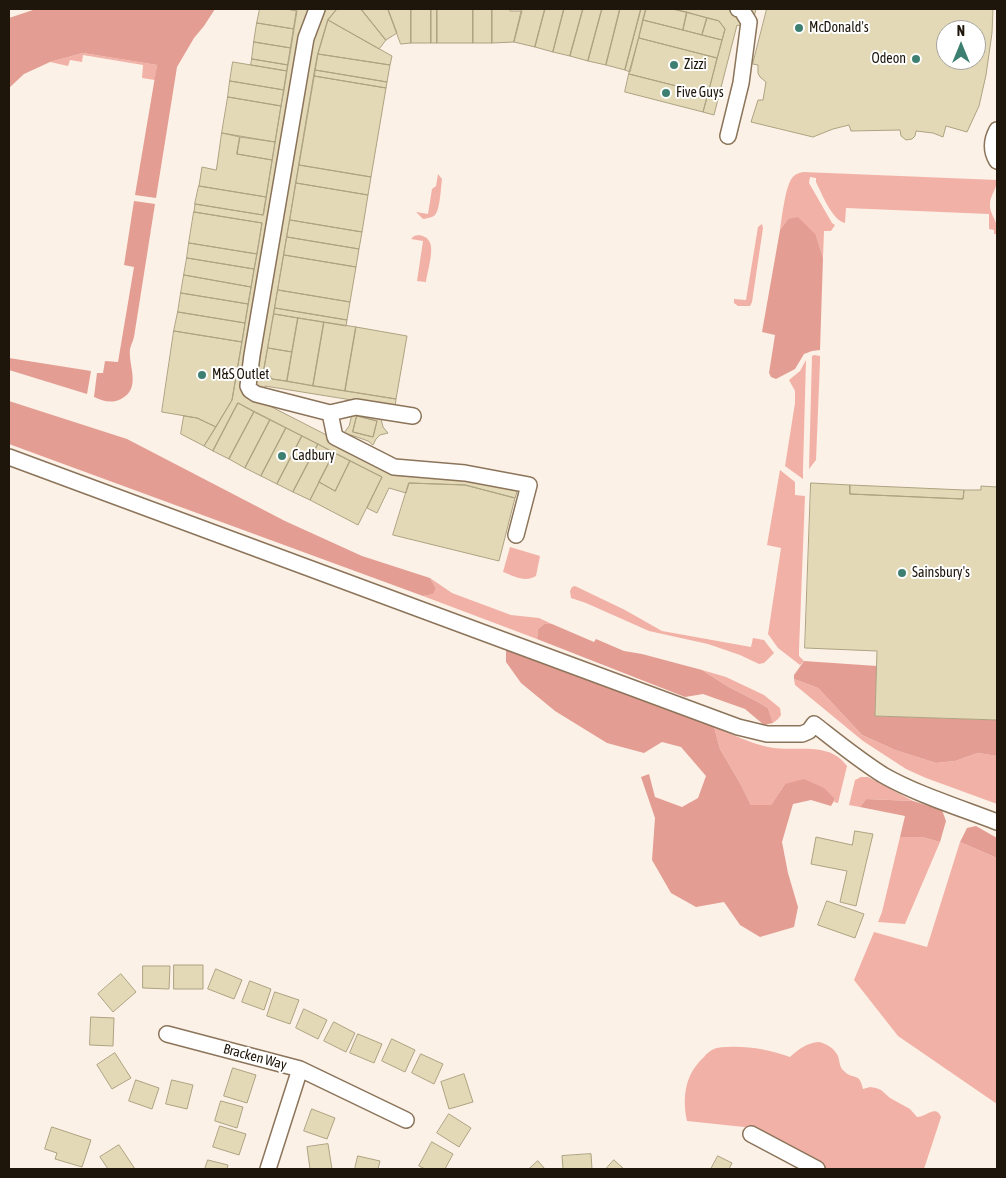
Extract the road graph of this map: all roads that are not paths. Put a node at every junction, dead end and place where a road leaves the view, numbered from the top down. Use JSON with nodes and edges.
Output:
{"nodes":[{"id":1,"x":317,"y":9,"type":"edge"},
{"id":2,"x":738,"y":9,"type":"edge"},
{"id":3,"x":997,"y":130,"type":"edge"},
{"id":4,"x":728,"y":136,"type":"dead end"},
{"id":5,"x":997,"y":161,"type":"edge"},
{"id":6,"x":330,"y":413,"type":"junction"},
{"id":7,"x":413,"y":416,"type":"dead end"},
{"id":8,"x":9,"y":458,"type":"edge"},
{"id":9,"x":516,"y":535,"type":"dead end"},
{"id":10,"x":997,"y":822,"type":"edge"},
{"id":11,"x":167,"y":1034,"type":"dead end"},
{"id":12,"x":300,"y":1070,"type":"junction"},
{"id":13,"x":406,"y":1120,"type":"dead end"},
{"id":14,"x":751,"y":1134,"type":"dead end"},
{"id":15,"x":268,"y":1169,"type":"edge"},
{"id":16,"x":817,"y":1169,"type":"edge"}],
"edges":[{"from":1,"to":6,"type":"street"},
{"from":2,"to":4,"type":"street"},
{"from":3,"to":5,"type":"street"},
{"from":6,"to":7,"type":"street"},
{"from":6,"to":9,"type":"street"},
{"from":8,"to":10,"type":"street"},
{"from":11,"to":12,"type":"street","name":"Bracken Way"},
{"from":12,"to":13,"type":"street"},
{"from":12,"to":15,"type":"street","name":"Bracken Way"},
{"from":14,"to":16,"type":"street"}]}
